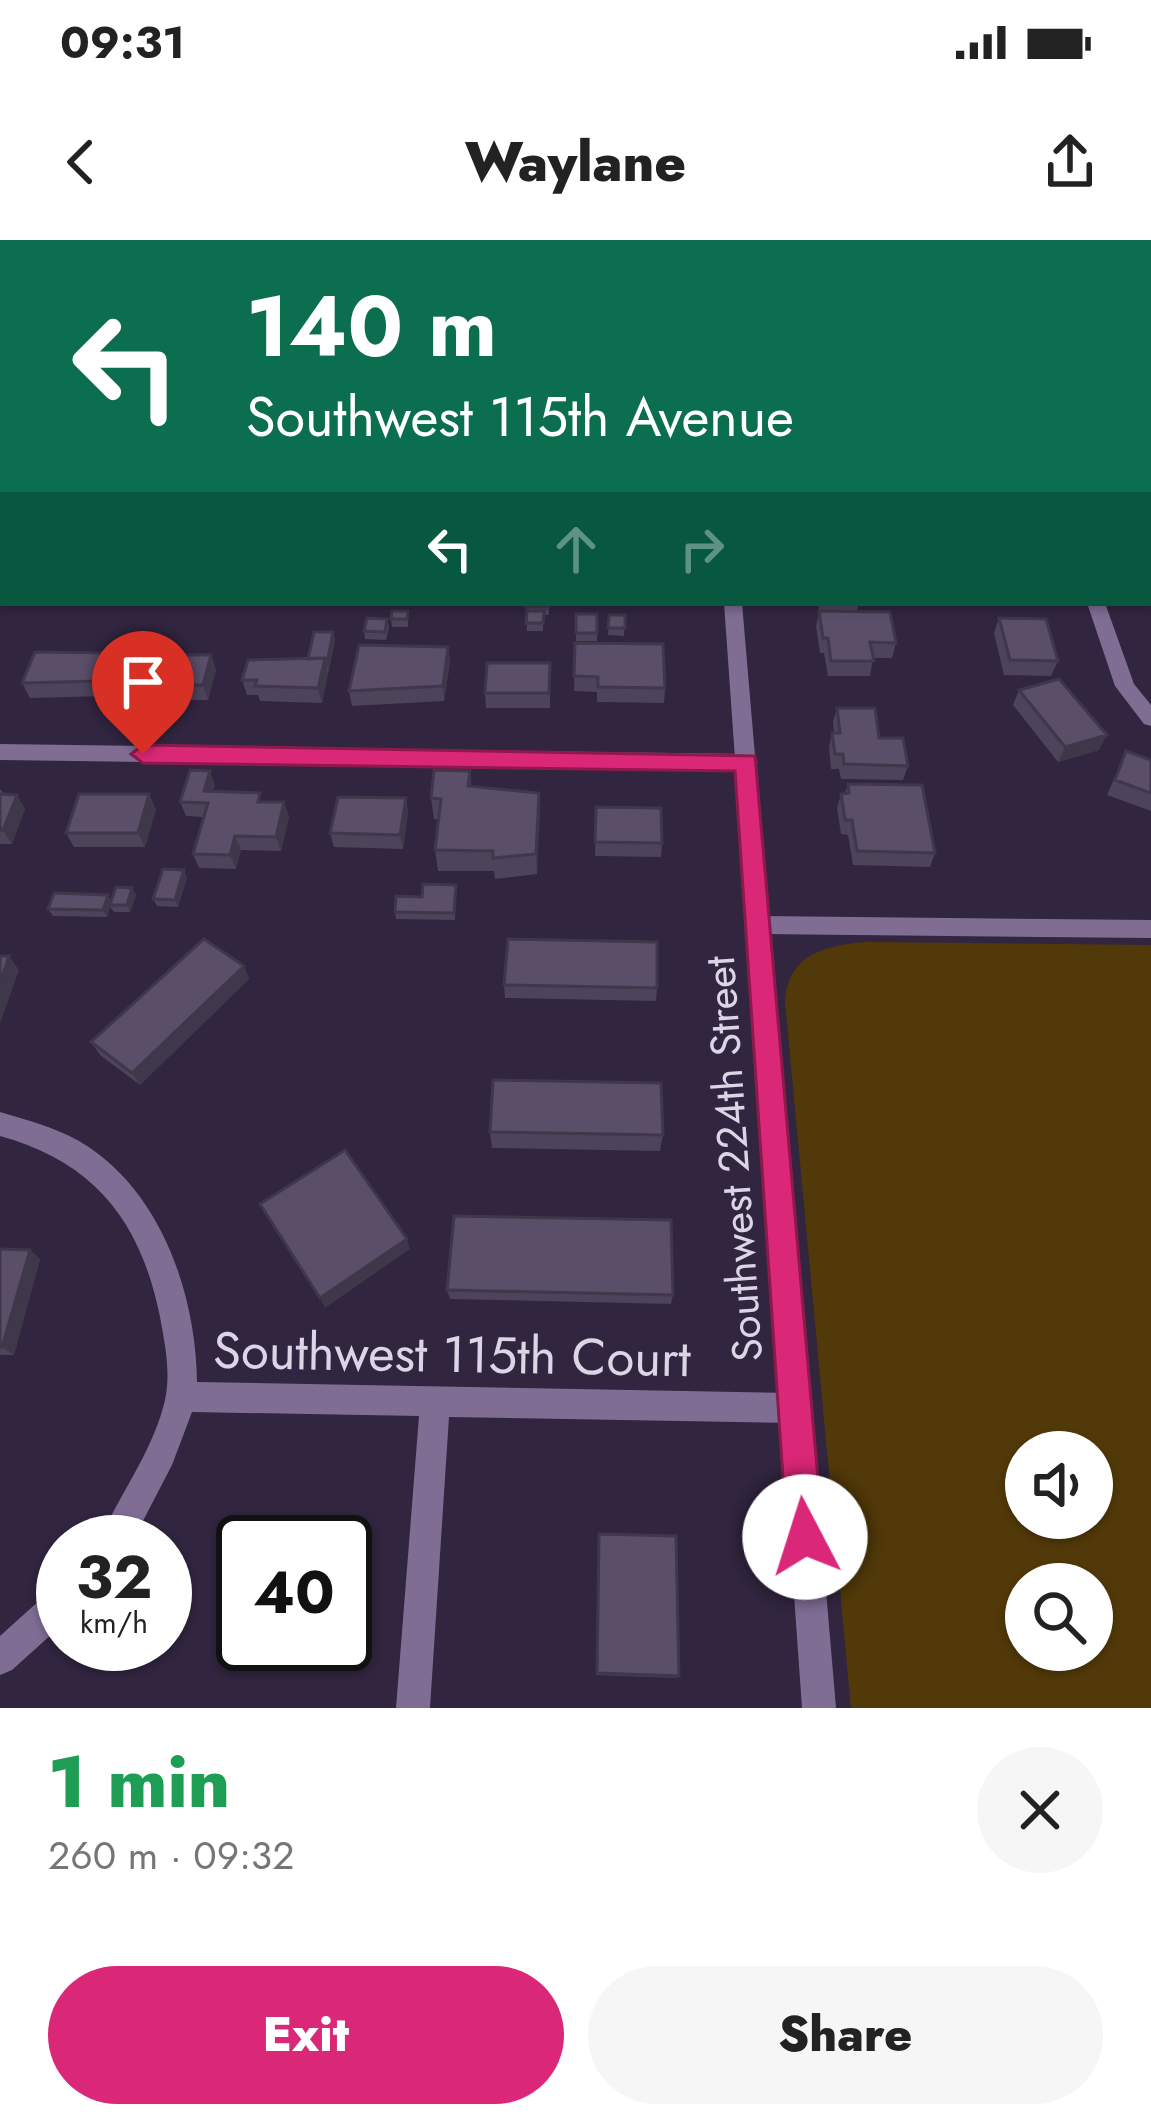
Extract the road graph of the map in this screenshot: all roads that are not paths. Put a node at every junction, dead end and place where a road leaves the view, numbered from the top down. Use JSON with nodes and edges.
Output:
{"nodes":[{"id":1,"x":733,"y":606,"type":"edge"},
{"id":2,"x":1097,"y":606,"type":"edge"},
{"id":3,"x":1151,"y":719,"type":"edge"},
{"id":4,"x":0,"y":752,"type":"edge"},
{"id":5,"x":746,"y":762,"type":"junction"},
{"id":6,"x":758,"y":926,"type":"junction"},
{"id":7,"x":1151,"y":929,"type":"edge"},
{"id":8,"x":0,"y":1124,"type":"edge"},
{"id":9,"x":181,"y":1397,"type":"junction"},
{"id":10,"x":435,"y":1399,"type":"junction"},
{"id":11,"x":794,"y":1408,"type":"junction"},
{"id":12,"x":129,"y":1515,"type":"edge"},
{"id":13,"x":36,"y":1626,"type":"edge"},
{"id":14,"x":0,"y":1658,"type":"edge"},
{"id":15,"x":412,"y":1708,"type":"edge"},
{"id":16,"x":819,"y":1708,"type":"edge"}],
"edges":[{"from":1,"to":5,"type":"street","name":"Southwest 224th Street"},
{"from":2,"to":3,"type":"street"},
{"from":4,"to":5,"type":"street"},
{"from":5,"to":6,"type":"street","name":"Southwest 224th Street"},
{"from":6,"to":7,"type":"street"},
{"from":6,"to":11,"type":"street","name":"Southwest 224th Street"},
{"from":8,"to":9,"type":"street","name":"Southwest 115th Court"},
{"from":9,"to":10,"type":"street","name":"Southwest 115th Court"},
{"from":9,"to":12,"type":"street"},
{"from":10,"to":11,"type":"street","name":"Southwest 115th Court"},
{"from":10,"to":15,"type":"street"},
{"from":11,"to":16,"type":"street","name":"Southwest 224th Street"},
{"from":13,"to":14,"type":"street"}]}
